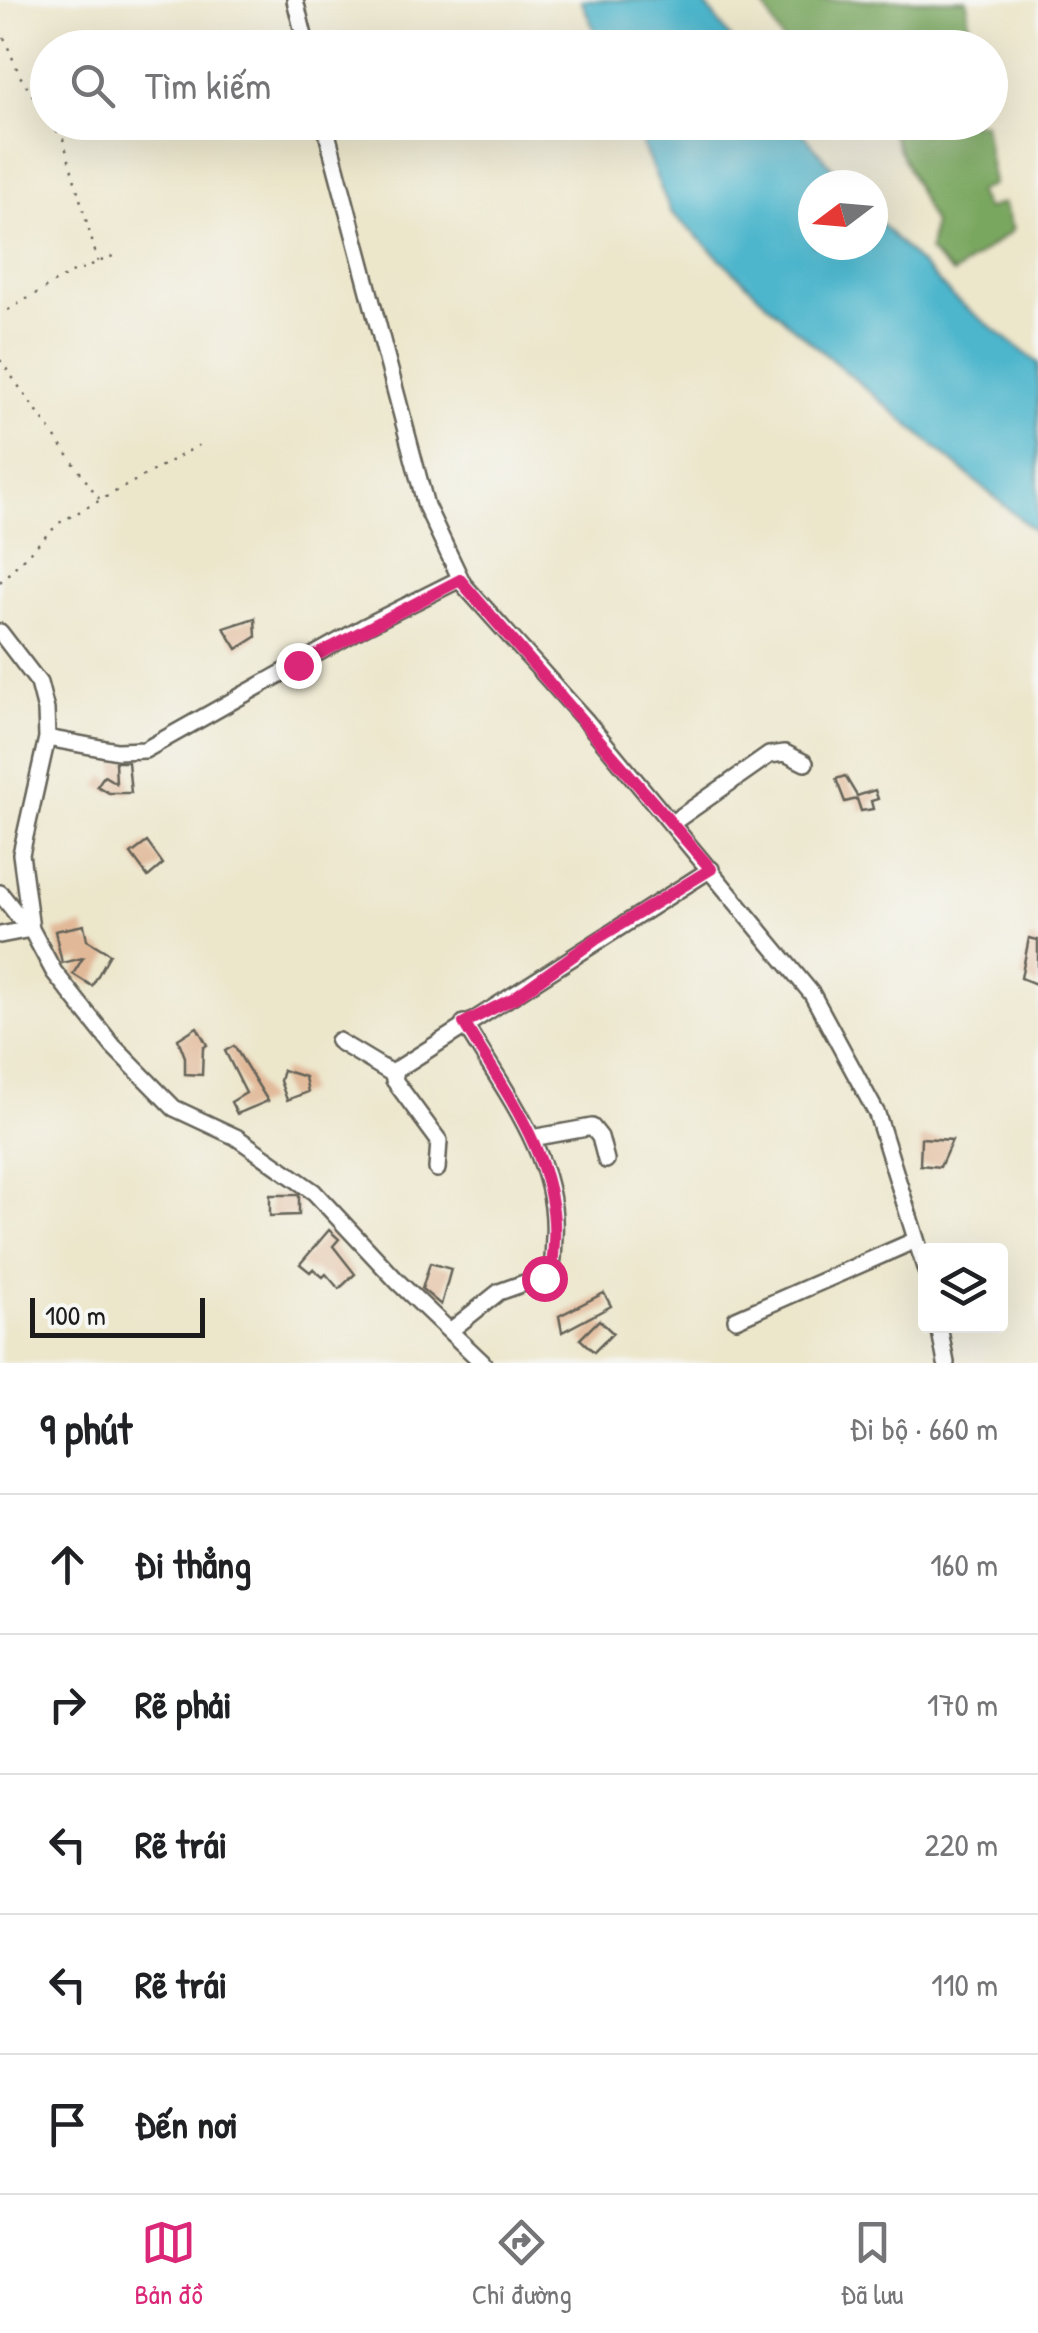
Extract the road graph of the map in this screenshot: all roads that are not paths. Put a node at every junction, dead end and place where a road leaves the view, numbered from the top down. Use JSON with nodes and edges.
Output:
{"nodes":[{"id":1,"x":295,"y":0,"type":"edge"},
{"id":2,"x":302,"y":30,"type":"edge"},
{"id":3,"x":329,"y":140,"type":"edge"},
{"id":4,"x":460,"y":580,"type":"junction"},
{"id":5,"x":0,"y":632,"type":"edge"},
{"id":6,"x":15,"y":650,"type":"junction"},
{"id":7,"x":0,"y":659,"type":"edge"},
{"id":8,"x":46,"y":738,"type":"junction"},
{"id":9,"x":805,"y":763,"type":"dead end"},
{"id":10,"x":672,"y":822,"type":"junction"},
{"id":11,"x":711,"y":869,"type":"junction"},
{"id":12,"x":0,"y":893,"type":"edge"},
{"id":13,"x":30,"y":925,"type":"junction"},
{"id":14,"x":0,"y":935,"type":"edge"},
{"id":15,"x":464,"y":1023,"type":"junction"},
{"id":16,"x":338,"y":1040,"type":"dead end"},
{"id":17,"x":393,"y":1074,"type":"junction"},
{"id":18,"x":532,"y":1138,"type":"junction"},
{"id":19,"x":606,"y":1160,"type":"dead end"},
{"id":20,"x":437,"y":1169,"type":"dead end"},
{"id":21,"x":916,"y":1240,"type":"junction"},
{"id":22,"x":918,"y":1246,"type":"edge"},
{"id":23,"x":736,"y":1319,"type":"dead end"},
{"id":24,"x":450,"y":1331,"type":"junction"},
{"id":25,"x":940,"y":1333,"type":"edge"},
{"id":26,"x":483,"y":1363,"type":"edge"},
{"id":27,"x":946,"y":1363,"type":"edge"}],
"edges":[{"from":1,"to":2,"type":"street"},
{"from":3,"to":4,"type":"street"},
{"from":4,"to":8,"type":"street"},
{"from":4,"to":10,"type":"street"},
{"from":5,"to":6,"type":"street"},
{"from":6,"to":7,"type":"street"},
{"from":6,"to":8,"type":"street"},
{"from":8,"to":13,"type":"street"},
{"from":9,"to":10,"type":"street"},
{"from":10,"to":11,"type":"street"},
{"from":11,"to":15,"type":"street"},
{"from":11,"to":21,"type":"street"},
{"from":12,"to":13,"type":"street"},
{"from":13,"to":14,"type":"street"},
{"from":13,"to":24,"type":"street"},
{"from":15,"to":17,"type":"street"},
{"from":15,"to":18,"type":"street"},
{"from":16,"to":17,"type":"street"},
{"from":17,"to":20,"type":"street"},
{"from":18,"to":19,"type":"street"},
{"from":18,"to":24,"type":"street"},
{"from":21,"to":22,"type":"street"},
{"from":21,"to":23,"type":"street"},
{"from":24,"to":26,"type":"street"},
{"from":25,"to":27,"type":"street"}]}
